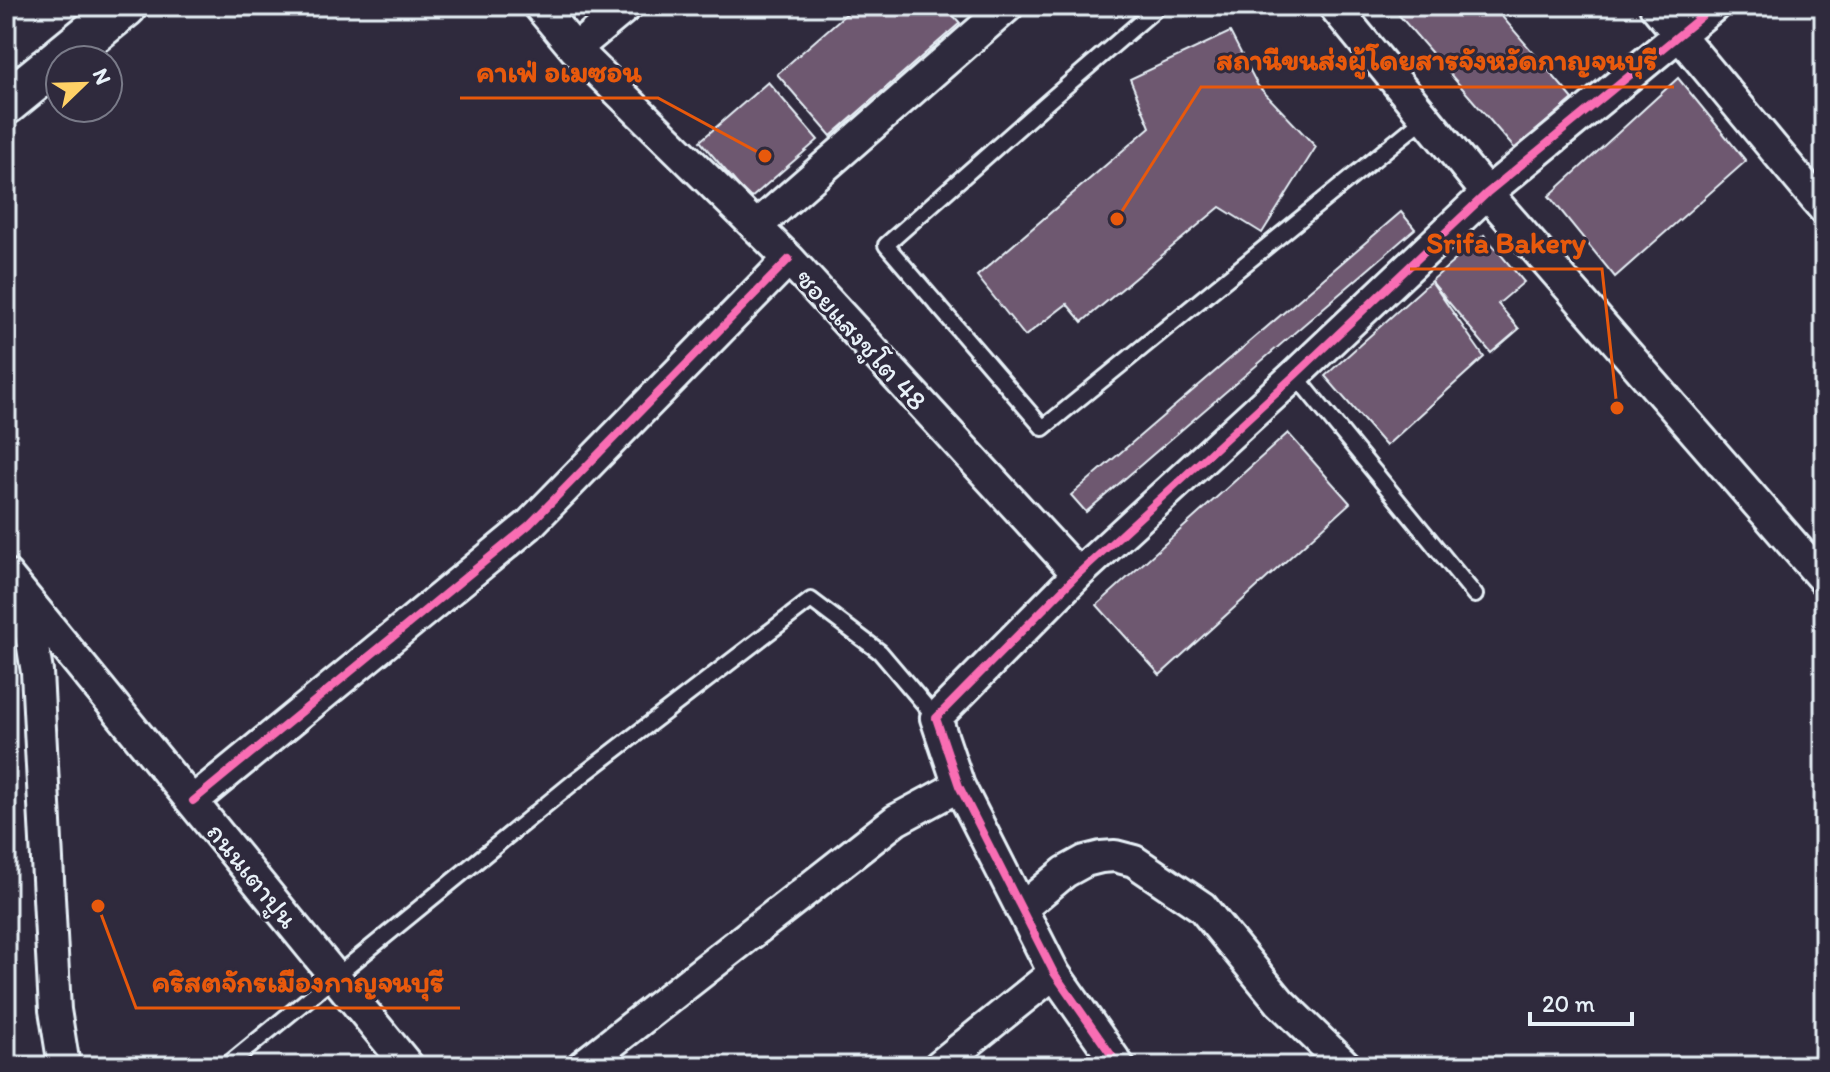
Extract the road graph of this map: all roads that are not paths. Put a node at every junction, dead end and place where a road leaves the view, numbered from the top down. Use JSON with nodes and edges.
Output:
{"nodes":[{"id":1,"x":125,"y":6,"type":"edge"},
{"id":2,"x":539,"y":6,"type":"edge"},
{"id":3,"x":627,"y":6,"type":"edge"},
{"id":4,"x":1159,"y":6,"type":"edge"},
{"id":5,"x":1334,"y":6,"type":"edge"},
{"id":6,"x":1655,"y":6,"type":"edge"},
{"id":7,"x":1714,"y":6,"type":"edge"},
{"id":8,"x":994,"y":10,"type":"edge"},
{"id":9,"x":1679,"y":35,"type":"junction"},
{"id":10,"x":575,"y":49,"type":"junction"},
{"id":11,"x":6,"y":103,"type":"edge"},
{"id":12,"x":1426,"y":117,"type":"junction"},
{"id":13,"x":1487,"y":193,"type":"junction"},
{"id":14,"x":1824,"y":209,"type":"edge"},
{"id":15,"x":757,"y":226,"type":"junction"},
{"id":16,"x":789,"y":259,"type":"junction"},
{"id":17,"x":1295,"y":375,"type":"junction"},
{"id":18,"x":1078,"y":574,"type":"junction"},
{"id":19,"x":1822,"y":575,"type":"edge"},
{"id":20,"x":15,"y":586,"type":"edge"},
{"id":21,"x":1475,"y":595,"type":"dead end"},
{"id":22,"x":936,"y":718,"type":"junction"},
{"id":23,"x":959,"y":786,"type":"junction"},
{"id":24,"x":193,"y":801,"type":"junction"},
{"id":25,"x":1021,"y":909,"type":"junction"},
{"id":26,"x":1054,"y":973,"type":"junction"},
{"id":27,"x":336,"y":978,"type":"junction"},
{"id":28,"x":64,"y":1066,"type":"edge"},
{"id":29,"x":226,"y":1066,"type":"edge"},
{"id":30,"x":408,"y":1066,"type":"edge"},
{"id":31,"x":582,"y":1066,"type":"edge"},
{"id":32,"x":939,"y":1066,"type":"edge"},
{"id":33,"x":1119,"y":1066,"type":"edge"},
{"id":34,"x":1346,"y":1066,"type":"edge"}],
"edges":[{"from":1,"to":11,"type":"main road"},
{"from":2,"to":10,"type":"street","name":"ซอยแสงชูโต 48"},
{"from":3,"to":10,"type":"street"},
{"from":4,"to":12,"type":"lane"},
{"from":5,"to":12,"type":"street"},
{"from":6,"to":9,"type":"street"},
{"from":7,"to":9,"type":"street"},
{"from":8,"to":15,"type":"street"},
{"from":9,"to":13,"type":"street"},
{"from":9,"to":14,"type":"street"},
{"from":10,"to":15,"type":"street","name":"ซอยแสงชูโต 48"},
{"from":12,"to":13,"type":"street"},
{"from":13,"to":17,"type":"street"},
{"from":13,"to":19,"type":"street"},
{"from":15,"to":16,"type":"street","name":"ซอยแสงชูโต 48"},
{"from":16,"to":18,"type":"street","name":"ซอยแสงชูโต 48"},
{"from":16,"to":24,"type":"street"},
{"from":17,"to":18,"type":"street"},
{"from":17,"to":21,"type":"lane"},
{"from":18,"to":22,"type":"street"},
{"from":20,"to":24,"type":"street","name":"ถนนเตาปูน"},
{"from":20,"to":28,"type":"street"},
{"from":22,"to":23,"type":"street"},
{"from":22,"to":27,"type":"lane"},
{"from":23,"to":25,"type":"street"},
{"from":23,"to":31,"type":"street"},
{"from":24,"to":27,"type":"street","name":"ถนนเตาปูน"},
{"from":25,"to":26,"type":"street"},
{"from":25,"to":34,"type":"street"},
{"from":26,"to":32,"type":"street"},
{"from":26,"to":33,"type":"street"},
{"from":27,"to":29,"type":"lane"},
{"from":27,"to":30,"type":"street","name":"ถนนเตาปูน"}]}
